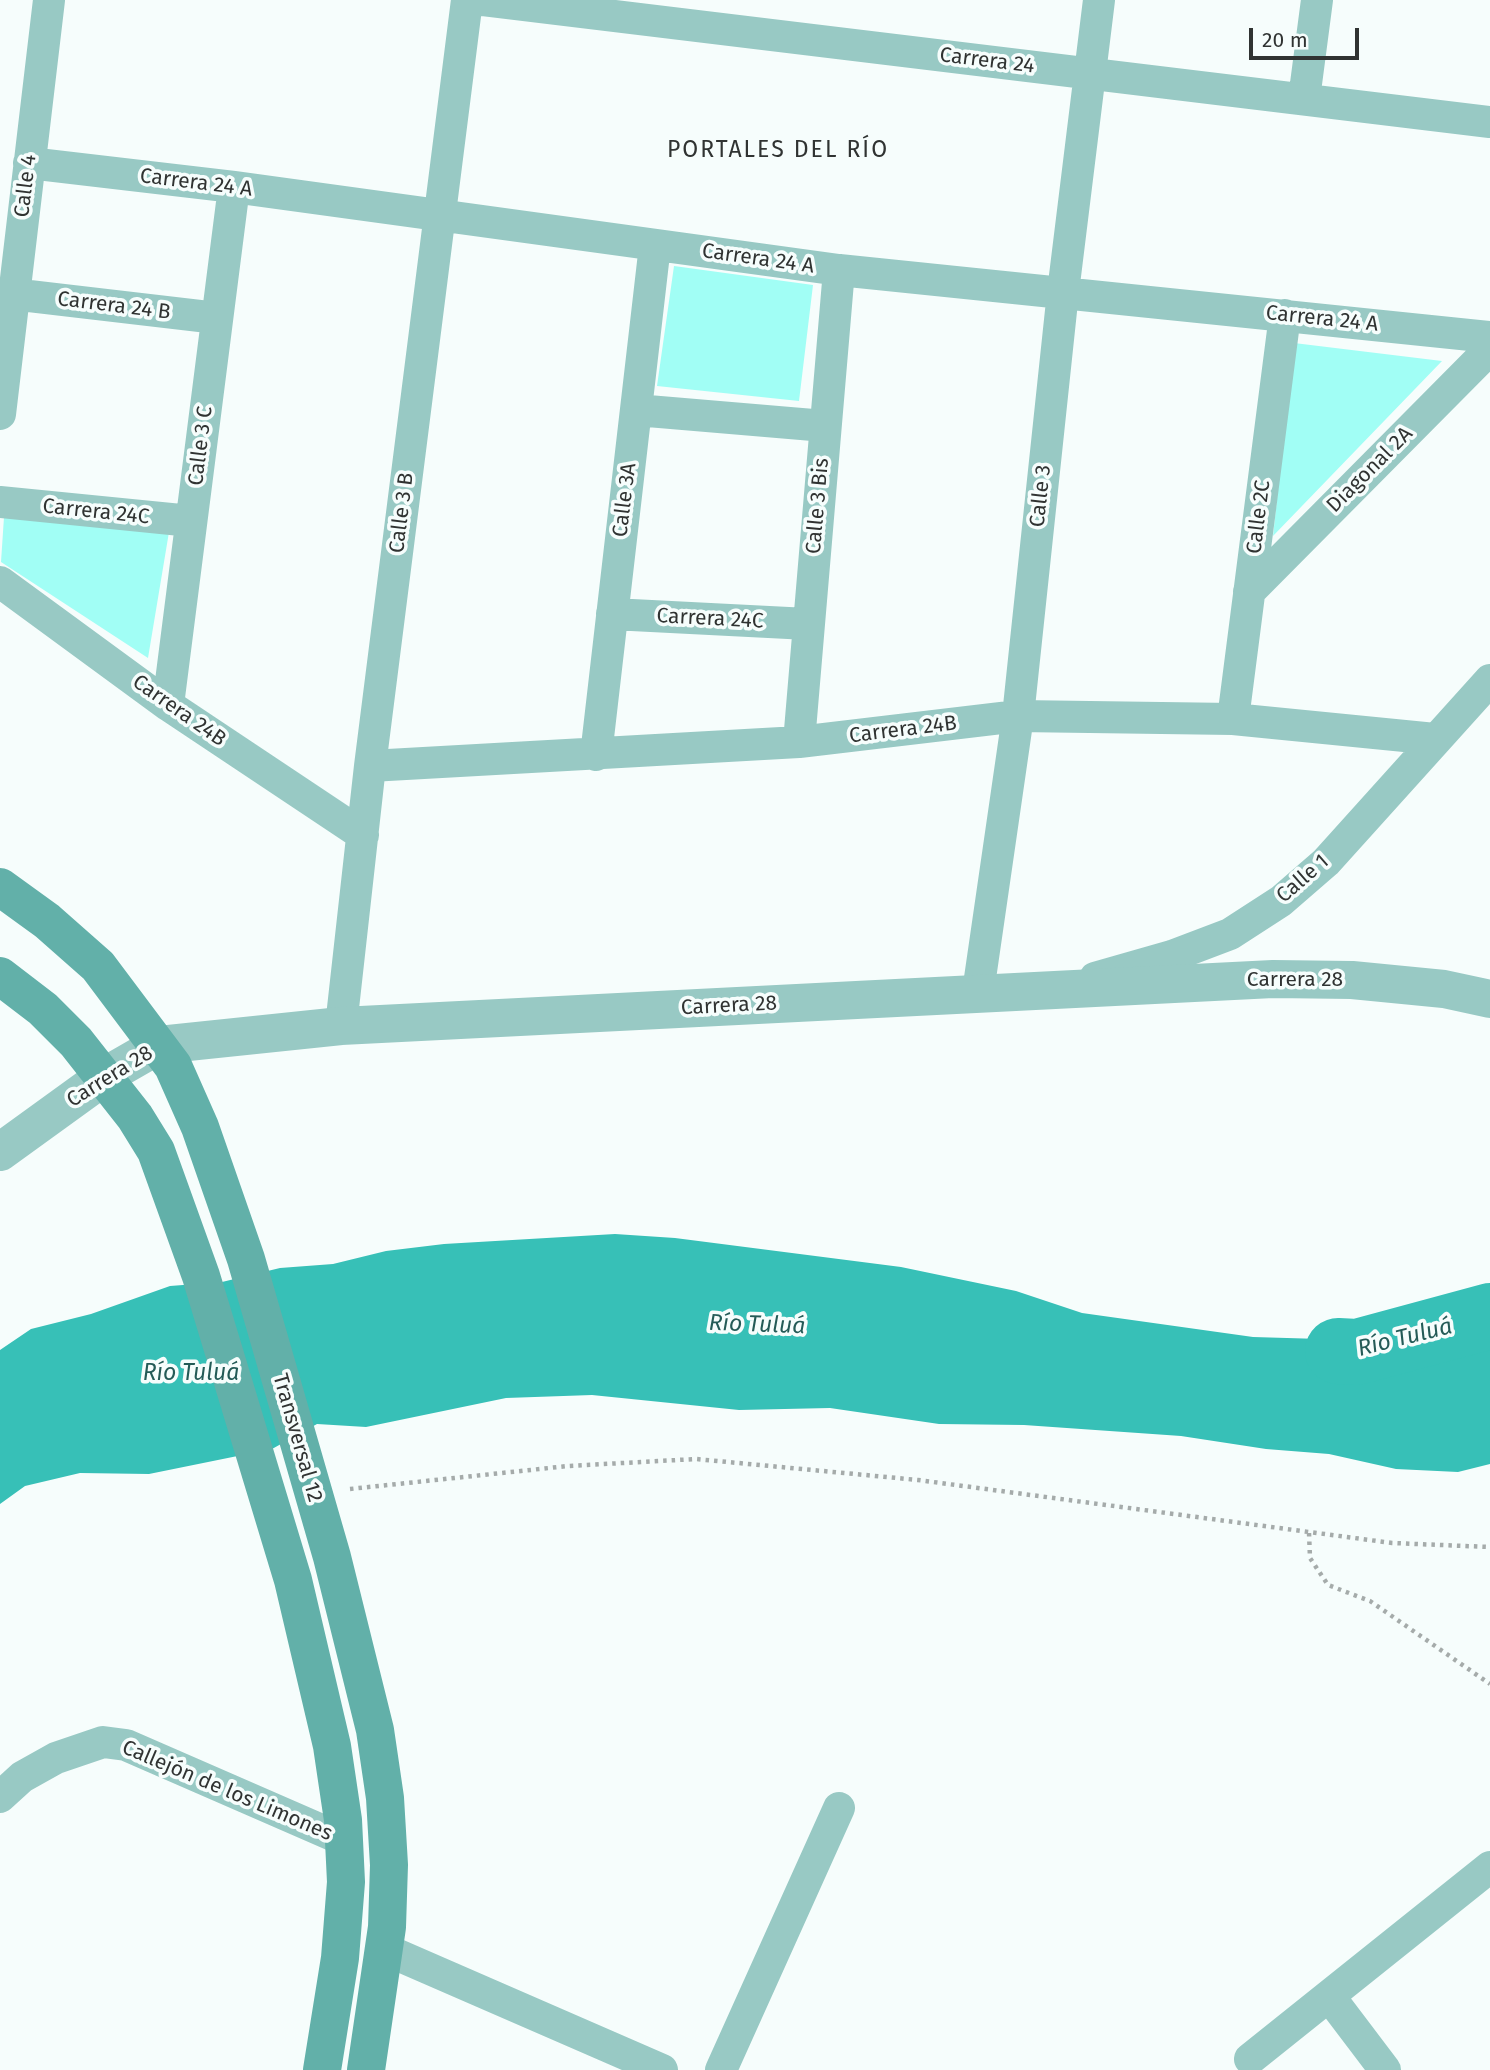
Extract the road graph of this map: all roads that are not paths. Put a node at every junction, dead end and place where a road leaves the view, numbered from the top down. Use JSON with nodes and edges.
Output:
{"nodes":[{"id":1,"x":48,"y":0,"type":"edge"},
{"id":2,"x":467,"y":0,"type":"edge"},
{"id":3,"x":483,"y":0,"type":"edge"},
{"id":4,"x":1099,"y":0,"type":"edge"},
{"id":5,"x":1317,"y":0,"type":"edge"},
{"id":6,"x":689,"y":13,"type":"edge"},
{"id":7,"x":1089,"y":73,"type":"junction"},
{"id":8,"x":1304,"y":99,"type":"junction"},
{"id":9,"x":1490,"y":122,"type":"edge"},
{"id":10,"x":29,"y":163,"type":"junction"},
{"id":11,"x":234,"y":187,"type":"junction"},
{"id":12,"x":439,"y":215,"type":"junction"},
{"id":13,"x":655,"y":245,"type":"junction"},
{"id":14,"x":839,"y":270,"type":"junction"},
{"id":15,"x":1063,"y":292,"type":"junction"},
{"id":16,"x":12,"y":294,"type":"junction"},
{"id":17,"x":1285,"y":315,"type":"junction"},
{"id":18,"x":216,"y":318,"type":"junction"},
{"id":19,"x":1490,"y":337,"type":"edge"},
{"id":20,"x":1490,"y":349,"type":"edge"},
{"id":21,"x":636,"y":410,"type":"junction"},
{"id":22,"x":0,"y":414,"type":"edge"},
{"id":23,"x":825,"y":426,"type":"junction"},
{"id":24,"x":0,"y":502,"type":"edge"},
{"id":25,"x":191,"y":521,"type":"junction"},
{"id":26,"x":0,"y":582,"type":"edge"},
{"id":27,"x":1249,"y":592,"type":"junction"},
{"id":28,"x":612,"y":614,"type":"junction"},
{"id":29,"x":808,"y":624,"type":"junction"},
{"id":30,"x":1490,"y":680,"type":"edge"},
{"id":31,"x":168,"y":705,"type":"junction"},
{"id":32,"x":1018,"y":716,"type":"junction"},
{"id":33,"x":1233,"y":719,"type":"junction"},
{"id":34,"x":1435,"y":739,"type":"junction"},
{"id":35,"x":799,"y":742,"type":"junction"},
{"id":36,"x":596,"y":755,"type":"junction"},
{"id":37,"x":370,"y":766,"type":"junction"},
{"id":38,"x":363,"y":835,"type":"junction"},
{"id":39,"x":0,"y":887,"type":"edge"},
{"id":40,"x":0,"y":976,"type":"edge"},
{"id":41,"x":1057,"y":989,"type":"junction"},
{"id":42,"x":978,"y":992,"type":"junction"},
{"id":43,"x":1490,"y":999,"type":"edge"},
{"id":44,"x":341,"y":1026,"type":"junction"},
{"id":45,"x":159,"y":1045,"type":"junction"},
{"id":46,"x":105,"y":1076,"type":"junction"},
{"id":47,"x":0,"y":1152,"type":"edge"},
{"id":48,"x":0,"y":1797,"type":"edge"},
{"id":49,"x":839,"y":1808,"type":"dead end"},
{"id":50,"x":344,"y":1840,"type":"junction"},
{"id":51,"x":1490,"y":1867,"type":"edge"},
{"id":52,"x":384,"y":1949,"type":"junction"},
{"id":53,"x":1329,"y":1996,"type":"junction"},
{"id":54,"x":1250,"y":2059,"type":"dead end"},
{"id":55,"x":323,"y":2070,"type":"edge"},
{"id":56,"x":366,"y":2070,"type":"edge"},
{"id":57,"x":662,"y":2070,"type":"edge"},
{"id":58,"x":721,"y":2070,"type":"edge"},
{"id":59,"x":1385,"y":2070,"type":"edge"}],
"edges":[{"from":1,"to":10,"type":"street","name":"Calle 4"},
{"from":2,"to":12,"type":"street","name":"Calle 3 B"},
{"from":3,"to":6,"type":"street","name":"Carrera 24"},
{"from":4,"to":7,"type":"street","name":"Calle 3"},
{"from":5,"to":8,"type":"street"},
{"from":6,"to":7,"type":"street","name":"Carrera 24"},
{"from":7,"to":8,"type":"street","name":"Carrera 24"},
{"from":7,"to":15,"type":"street","name":"Calle 3"},
{"from":8,"to":9,"type":"street","name":"Carrera 24"},
{"from":10,"to":11,"type":"street","name":"Carrera 24 A"},
{"from":10,"to":16,"type":"street","name":"Calle 4"},
{"from":11,"to":12,"type":"street","name":"Carrera 24 A"},
{"from":11,"to":18,"type":"street","name":"Calle 3 C"},
{"from":12,"to":13,"type":"street","name":"Carrera 24 A"},
{"from":12,"to":37,"type":"street","name":"Calle 3 B"},
{"from":13,"to":14,"type":"street","name":"Carrera 24 A"},
{"from":13,"to":21,"type":"street","name":"Calle 3A"},
{"from":14,"to":15,"type":"street","name":"Carrera 24 A"},
{"from":14,"to":23,"type":"street","name":"Calle 3 Bis"},
{"from":15,"to":17,"type":"street","name":"Carrera 24 A"},
{"from":15,"to":32,"type":"street","name":"Calle 3"},
{"from":16,"to":18,"type":"street","name":"Carrera 24 B"},
{"from":16,"to":22,"type":"street","name":"Calle 4"},
{"from":17,"to":19,"type":"street","name":"Carrera 24 A"},
{"from":17,"to":27,"type":"street","name":"Calle 2C"},
{"from":18,"to":25,"type":"street","name":"Calle 3 C"},
{"from":20,"to":27,"type":"street","name":"Diagonal 2A"},
{"from":21,"to":23,"type":"street"},
{"from":21,"to":28,"type":"street","name":"Calle 3A"},
{"from":23,"to":29,"type":"street","name":"Calle 3 Bis"},
{"from":24,"to":25,"type":"street","name":"Carrera 24C"},
{"from":25,"to":31,"type":"street","name":"Calle 3 C"},
{"from":26,"to":31,"type":"street","name":"Carrera 24B"},
{"from":27,"to":33,"type":"street","name":"Calle 2C"},
{"from":28,"to":29,"type":"street","name":"Carrera 24C"},
{"from":28,"to":36,"type":"street","name":"Calle 3A"},
{"from":29,"to":35,"type":"street","name":"Calle 3 Bis"},
{"from":30,"to":34,"type":"street","name":"Calle 1"},
{"from":31,"to":38,"type":"street","name":"Carrera 24B"},
{"from":32,"to":33,"type":"street","name":"Carrera 24B"},
{"from":32,"to":35,"type":"street","name":"Carrera 24B"},
{"from":32,"to":42,"type":"street","name":"Calle 3"},
{"from":33,"to":34,"type":"street","name":"Carrera 24B"},
{"from":34,"to":41,"type":"street","name":"Calle 1"},
{"from":35,"to":36,"type":"street","name":"Carrera 24B"},
{"from":36,"to":37,"type":"street","name":"Carrera 24B"},
{"from":37,"to":38,"type":"street","name":"Calle 3 B"},
{"from":38,"to":44,"type":"street","name":"Calle 3 B"},
{"from":39,"to":45,"type":"main road","name":"Transversal 12"},
{"from":40,"to":46,"type":"main road"},
{"from":41,"to":42,"type":"street","name":"Carrera 28"},
{"from":41,"to":43,"type":"street","name":"Carrera 28"},
{"from":42,"to":44,"type":"street","name":"Carrera 28"},
{"from":44,"to":45,"type":"street","name":"Carrera 28"},
{"from":45,"to":46,"type":"street","name":"Carrera 28"},
{"from":45,"to":52,"type":"main road","name":"Transversal 12"},
{"from":46,"to":47,"type":"street","name":"Carrera 28"},
{"from":46,"to":50,"type":"main road"},
{"from":48,"to":50,"type":"street","name":"Callejón de los Limones"},
{"from":49,"to":58,"type":"street"},
{"from":50,"to":55,"type":"main road"},
{"from":51,"to":53,"type":"street"},
{"from":52,"to":56,"type":"main road","name":"Transversal 12"},
{"from":52,"to":57,"type":"street"},
{"from":53,"to":54,"type":"street"},
{"from":53,"to":59,"type":"street"}]}
